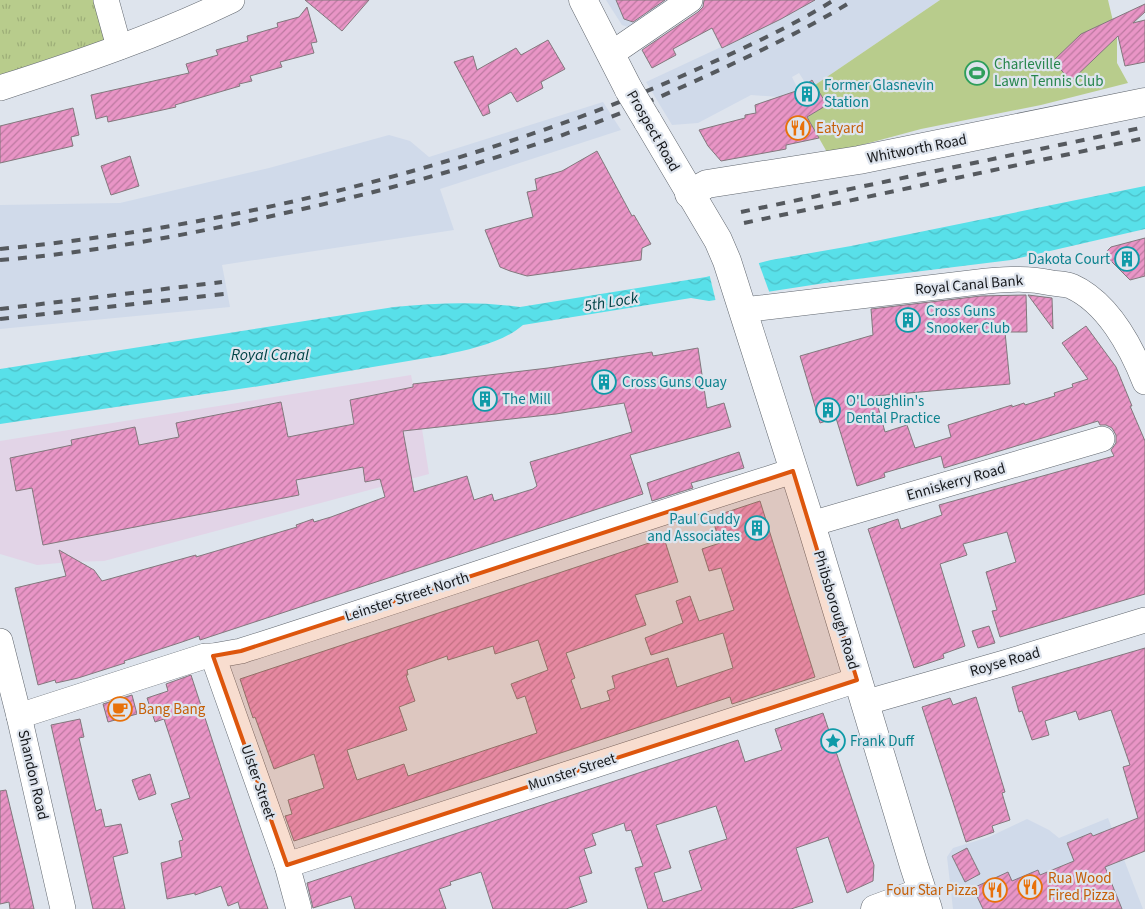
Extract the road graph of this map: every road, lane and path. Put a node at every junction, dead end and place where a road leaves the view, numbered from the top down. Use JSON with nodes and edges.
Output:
{"nodes":[{"id":1,"x":106,"y":0,"type":"edge"},
{"id":2,"x":232,"y":0,"type":"edge"},
{"id":3,"x":583,"y":0,"type":"edge"},
{"id":4,"x":690,"y":0,"type":"edge"},
{"id":5,"x":119,"y":46,"type":"junction"},
{"id":6,"x":611,"y":54,"type":"junction"},
{"id":7,"x":0,"y":88,"type":"edge"},
{"id":8,"x":1145,"y":102,"type":"edge"},
{"id":9,"x":690,"y":194,"type":"junction"},
{"id":10,"x":743,"y":310,"type":"junction"},
{"id":11,"x":1145,"y":382,"type":"edge"},
{"id":12,"x":1102,"y":439,"type":"dead end"},
{"id":13,"x":794,"y":472,"type":"junction"},
{"id":14,"x":811,"y":524,"type":"junction"},
{"id":15,"x":1145,"y":620,"type":"edge"},
{"id":16,"x":1,"y":651,"type":"edge"},
{"id":17,"x":214,"y":656,"type":"junction"},
{"id":18,"x":861,"y":691,"type":"junction"},
{"id":19,"x":19,"y":716,"type":"junction"},
{"id":20,"x":287,"y":865,"type":"junction"},
{"id":21,"x":925,"y":900,"type":"edge"},
{"id":22,"x":62,"y":909,"type":"edge"},
{"id":23,"x":300,"y":909,"type":"edge"},
{"id":24,"x":875,"y":909,"type":"edge"}],
"edges":[{"from":1,"to":5,"type":"street"},
{"from":2,"to":5,"type":"street"},
{"from":3,"to":6,"type":"main road","name":"Prospect Road"},
{"from":4,"to":6,"type":"street"},
{"from":5,"to":7,"type":"street"},
{"from":6,"to":9,"type":"main road","name":"Prospect Road","bridge":true},
{"from":8,"to":9,"type":"main road","name":"Whitworth Road"},
{"from":9,"to":10,"type":"main road","name":"Prospect Road"},
{"from":10,"to":11,"type":"street","name":"Royal Canal Bank"},
{"from":10,"to":13,"type":"main road","name":"Phibsborough Road"},
{"from":12,"to":14,"type":"street","name":"Enniskerry Road"},
{"from":13,"to":14,"type":"main road","name":"Phibsborough Road"},
{"from":13,"to":17,"type":"street","name":"Leinster Street North"},
{"from":14,"to":18,"type":"main road","name":"Phibsborough Road"},
{"from":15,"to":18,"type":"street","name":"Royse Road"},
{"from":16,"to":19,"type":"street","name":"Shandon Road"},
{"from":17,"to":19,"type":"street","name":"Leinster Street North"},
{"from":17,"to":20,"type":"street","name":"Ulster Street"},
{"from":18,"to":20,"type":"street","name":"Munster Street"},
{"from":18,"to":21,"type":"main road","name":"Phibsborough Road"},
{"from":19,"to":22,"type":"street","name":"Shandon Road"},
{"from":20,"to":23,"type":"street","name":"Ulster Street"},
{"from":21,"to":24,"type":"main road"}]}
